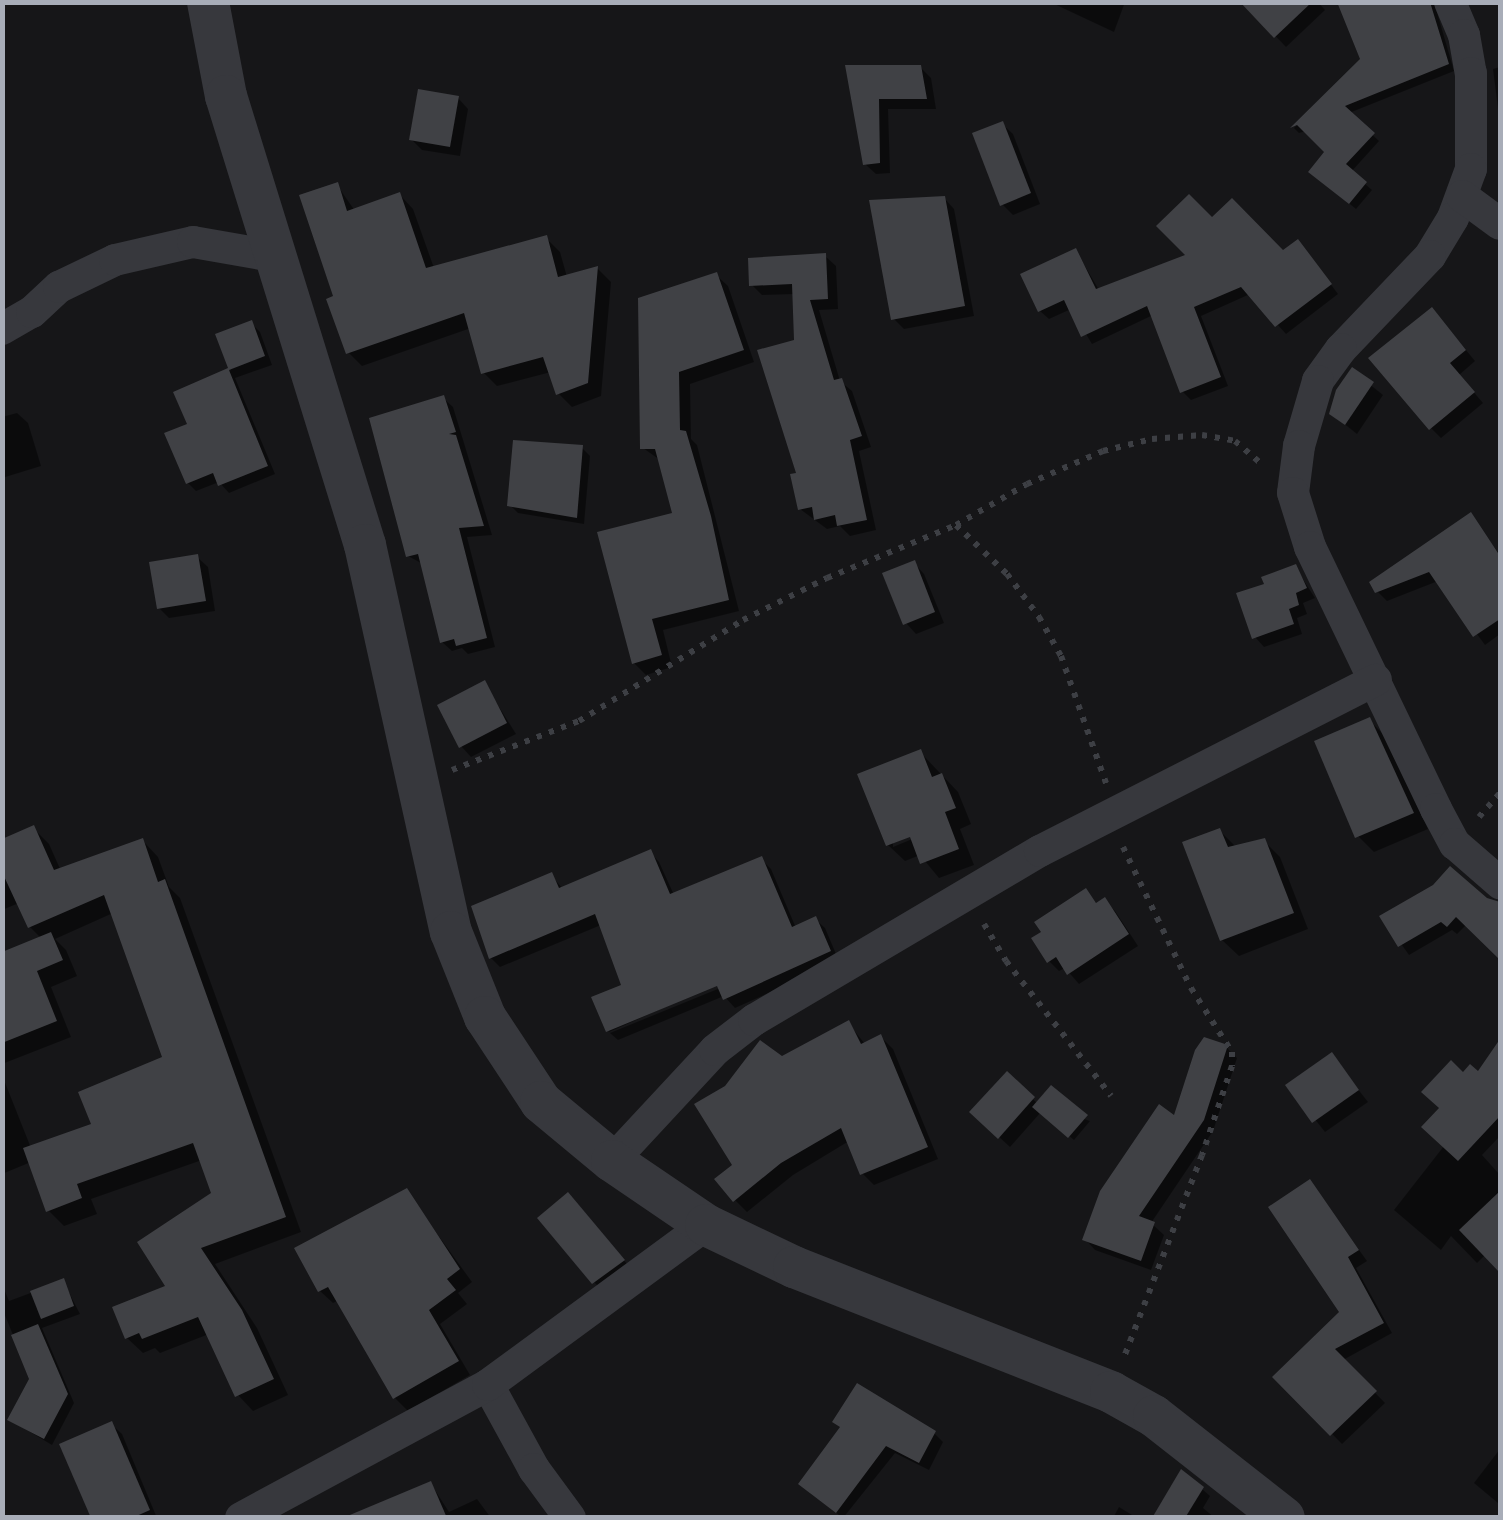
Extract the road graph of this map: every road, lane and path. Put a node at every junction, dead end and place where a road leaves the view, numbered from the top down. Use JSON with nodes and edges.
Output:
{"nodes":[{"id":1,"x":208,"y":2,"type":"edge"},
{"id":2,"x":1450,"y":2,"type":"edge"},
{"id":3,"x":1462,"y":196,"type":"junction"},
{"id":4,"x":1500,"y":224,"type":"edge"},
{"id":5,"x":273,"y":256,"type":"junction"},
{"id":6,"x":2,"y":329,"type":"edge"},
{"id":7,"x":1293,"y":492,"type":"junction"},
{"id":8,"x":956,"y":525,"type":"junction"},
{"id":9,"x":1376,"y":680,"type":"junction"},
{"id":10,"x":416,"y":783,"type":"junction"},
{"id":11,"x":1112,"y":812,"type":"junction"},
{"id":12,"x":1500,"y":883,"type":"edge"},
{"id":13,"x":968,"y":897,"type":"junction"},
{"id":14,"x":1111,"y":1096,"type":"dead end"},
{"id":15,"x":612,"y":1161,"type":"junction"},
{"id":16,"x":706,"y":1226,"type":"junction"},
{"id":17,"x":488,"y":1385,"type":"junction"},
{"id":18,"x":1111,"y":1392,"type":"junction"},
{"id":19,"x":241,"y":1518,"type":"edge"},
{"id":20,"x":570,"y":1518,"type":"edge"},
{"id":21,"x":1284,"y":1518,"type":"edge"}],
"edges":[{"from":1,"to":5,"type":"street"},
{"from":2,"to":3,"type":"street"},
{"from":3,"to":4,"type":"street"},
{"from":3,"to":7,"type":"street"},
{"from":5,"to":6,"type":"street"},
{"from":5,"to":10,"type":"street"},
{"from":7,"to":8,"type":"path"},
{"from":7,"to":9,"type":"street"},
{"from":8,"to":10,"type":"path"},
{"from":8,"to":11,"type":"path"},
{"from":9,"to":11,"type":"street"},
{"from":9,"to":12,"type":"street"},
{"from":10,"to":15,"type":"street"},
{"from":11,"to":13,"type":"street"},
{"from":11,"to":18,"type":"path"},
{"from":13,"to":14,"type":"path"},
{"from":13,"to":15,"type":"street"},
{"from":15,"to":16,"type":"street"},
{"from":16,"to":17,"type":"street"},
{"from":16,"to":18,"type":"street"},
{"from":17,"to":19,"type":"street"},
{"from":17,"to":20,"type":"street"},
{"from":18,"to":21,"type":"street"}]}
